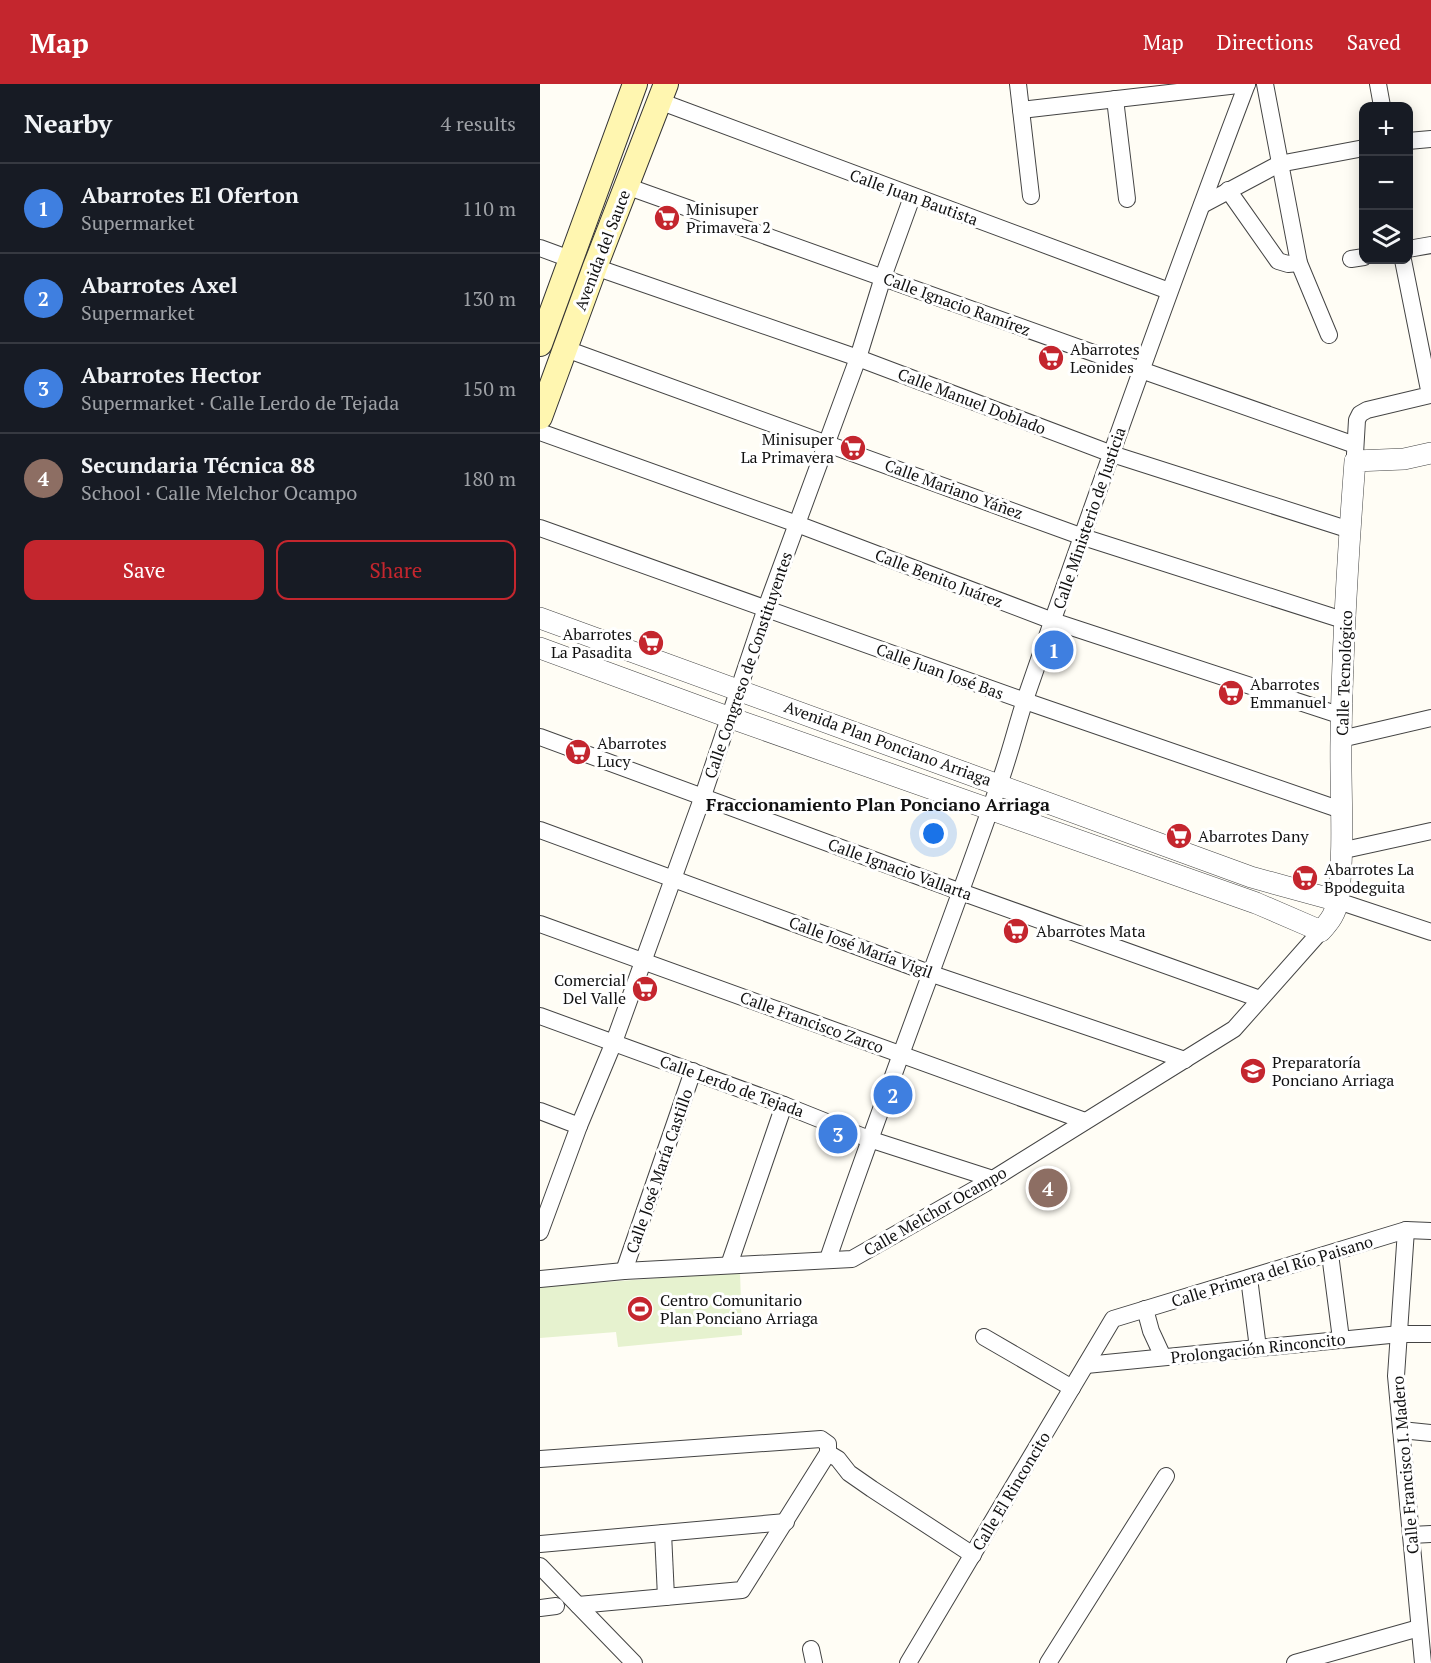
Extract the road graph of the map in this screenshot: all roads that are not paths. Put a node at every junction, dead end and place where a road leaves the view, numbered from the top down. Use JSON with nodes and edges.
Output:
{"nodes":[{"id":1,"x":635,"y":84,"type":"edge"},
{"id":2,"x":1018,"y":84,"type":"edge"},
{"id":3,"x":1247,"y":84,"type":"edge"},
{"id":4,"x":1265,"y":84,"type":"edge"},
{"id":5,"x":1378,"y":84,"type":"edge"},
{"id":6,"x":1115,"y":99,"type":"junction"},
{"id":7,"x":660,"y":101,"type":"edge"},
{"id":8,"x":1381,"y":102,"type":"edge"},
{"id":9,"x":626,"y":108,"type":"junction"},
{"id":10,"x":1021,"y":110,"type":"junction"},
{"id":11,"x":1431,"y":139,"type":"edge"},
{"id":12,"x":1413,"y":141,"type":"edge"},
{"id":13,"x":1359,"y":149,"type":"edge"},
{"id":14,"x":1279,"y":164,"type":"junction"},
{"id":15,"x":626,"y":186,"type":"junction"},
{"id":16,"x":1228,"y":190,"type":"junction"},
{"id":17,"x":1031,"y":196,"type":"dead end"},
{"id":18,"x":912,"y":197,"type":"junction"},
{"id":19,"x":1127,"y":199,"type":"dead end"},
{"id":20,"x":1202,"y":205,"type":"junction"},
{"id":21,"x":1431,"y":245,"type":"edge"},
{"id":22,"x":540,"y":248,"type":"edge"},
{"id":23,"x":1413,"y":248,"type":"edge"},
{"id":24,"x":570,"y":259,"type":"junction"},
{"id":25,"x":1299,"y":263,"type":"junction"},
{"id":26,"x":1404,"y":264,"type":"edge"},
{"id":27,"x":595,"y":267,"type":"junction"},
{"id":28,"x":883,"y":278,"type":"junction"},
{"id":29,"x":1169,"y":291,"type":"junction"},
{"id":30,"x":1329,"y":334,"type":"dead end"},
{"id":31,"x":540,"y":342,"type":"edge"},
{"id":32,"x":566,"y":349,"type":"junction"},
{"id":33,"x":858,"y":358,"type":"junction"},
{"id":34,"x":1427,"y":359,"type":"edge"},
{"id":35,"x":1141,"y":370,"type":"junction"},
{"id":36,"x":540,"y":417,"type":"edge"},
{"id":37,"x":540,"y":432,"type":"edge"},
{"id":38,"x":826,"y":442,"type":"junction"},
{"id":39,"x":1355,"y":453,"type":"junction"},
{"id":40,"x":1431,"y":453,"type":"edge"},
{"id":41,"x":1112,"y":454,"type":"junction"},
{"id":42,"x":797,"y":524,"type":"junction"},
{"id":43,"x":540,"y":528,"type":"edge"},
{"id":44,"x":1350,"y":530,"type":"junction"},
{"id":45,"x":1083,"y":537,"type":"junction"},
{"id":46,"x":766,"y":608,"type":"junction"},
{"id":47,"x":540,"y":618,"type":"edge"},
{"id":48,"x":1053,"y":621,"type":"junction"},
{"id":49,"x":1346,"y":621,"type":"junction"},
{"id":50,"x":540,"y":648,"type":"edge"},
{"id":51,"x":739,"y":689,"type":"junction"},
{"id":52,"x":1025,"y":701,"type":"junction"},
{"id":53,"x":1342,"y":716,"type":"junction"},
{"id":54,"x":728,"y":717,"type":"junction"},
{"id":55,"x":1431,"y":718,"type":"edge"},
{"id":56,"x":540,"y":737,"type":"edge"},
{"id":57,"x":1341,"y":739,"type":"junction"},
{"id":58,"x":999,"y":784,"type":"junction"},
{"id":59,"x":703,"y":796,"type":"junction"},
{"id":60,"x":990,"y":810,"type":"junction"},
{"id":61,"x":1341,"y":810,"type":"junction"},
{"id":62,"x":540,"y":830,"type":"edge"},
{"id":63,"x":1431,"y":831,"type":"edge"},
{"id":64,"x":1340,"y":851,"type":"junction"},
{"id":65,"x":1251,"y":877,"type":"junction"},
{"id":66,"x":673,"y":878,"type":"junction"},
{"id":67,"x":961,"y":892,"type":"junction"},
{"id":68,"x":1338,"y":901,"type":"junction"},
{"id":69,"x":1256,"y":903,"type":"junction"},
{"id":70,"x":540,"y":924,"type":"edge"},
{"id":71,"x":1321,"y":931,"type":"junction"},
{"id":72,"x":1431,"y":932,"type":"edge"},
{"id":73,"x":643,"y":961,"type":"junction"},
{"id":74,"x":932,"y":974,"type":"junction"},
{"id":75,"x":1260,"y":999,"type":"junction"},
{"id":76,"x":540,"y":1016,"type":"edge"},
{"id":77,"x":614,"y":1042,"type":"junction"},
{"id":78,"x":900,"y":1054,"type":"junction"},
{"id":79,"x":1185,"y":1060,"type":"junction"},
{"id":80,"x":693,"y":1071,"type":"junction"},
{"id":81,"x":784,"y":1105,"type":"junction"},
{"id":82,"x":540,"y":1111,"type":"edge"},
{"id":83,"x":1085,"y":1120,"type":"junction"},
{"id":84,"x":579,"y":1126,"type":"junction"},
{"id":85,"x":869,"y":1139,"type":"junction"},
{"id":86,"x":993,"y":1179,"type":"junction"},
{"id":87,"x":544,"y":1206,"type":"edge"},
{"id":88,"x":1406,"y":1230,"type":"junction"},
{"id":89,"x":1431,"y":1231,"type":"edge"},
{"id":90,"x":540,"y":1232,"type":"edge"},
{"id":91,"x":1330,"y":1254,"type":"junction"},
{"id":92,"x":828,"y":1259,"type":"junction"},
{"id":93,"x":729,"y":1265,"type":"junction"},
{"id":94,"x":624,"y":1271,"type":"junction"},
{"id":95,"x":1249,"y":1278,"type":"junction"},
{"id":96,"x":540,"y":1279,"type":"edge"},
{"id":97,"x":1145,"y":1309,"type":"junction"},
{"id":98,"x":1113,"y":1319,"type":"joint"},
{"id":99,"x":1400,"y":1334,"type":"junction"},
{"id":100,"x":1431,"y":1334,"type":"edge"},
{"id":101,"x":984,"y":1337,"type":"dead end"},
{"id":102,"x":1341,"y":1339,"type":"junction"},
{"id":103,"x":1258,"y":1348,"type":"junction"},
{"id":104,"x":1163,"y":1357,"type":"junction"},
{"id":105,"x":1086,"y":1365,"type":"junction"},
{"id":106,"x":1072,"y":1388,"type":"junction"},
{"id":107,"x":1401,"y":1430,"type":"junction"},
{"id":108,"x":1431,"y":1433,"type":"edge"},
{"id":109,"x":828,"y":1453,"type":"junction"},
{"id":110,"x":540,"y":1459,"type":"edge"},
{"id":111,"x":1166,"y":1476,"type":"dead end"},
{"id":112,"x":786,"y":1522,"type":"junction"},
{"id":113,"x":663,"y":1533,"type":"junction"},
{"id":114,"x":1431,"y":1534,"type":"edge"},
{"id":115,"x":1411,"y":1535,"type":"junction"},
{"id":116,"x":540,"y":1544,"type":"edge"},
{"id":117,"x":973,"y":1554,"type":"junction"},
{"id":118,"x":540,"y":1566,"type":"edge"},
{"id":119,"x":666,"y":1597,"type":"junction"},
{"id":120,"x":578,"y":1605,"type":"junction"},
{"id":121,"x":1419,"y":1628,"type":"junction"},
{"id":122,"x":1337,"y":1657,"type":"edge"},
{"id":123,"x":634,"y":1663,"type":"edge"},
{"id":124,"x":908,"y":1663,"type":"edge"},
{"id":125,"x":1048,"y":1663,"type":"edge"},
{"id":126,"x":1295,"y":1663,"type":"edge"},
{"id":127,"x":1423,"y":1663,"type":"edge"}],
"edges":[{"from":1,"to":9,"type":"main road","name":"Avenida del Sauce"},
{"from":2,"to":10,"type":"street"},
{"from":3,"to":6,"type":"street"},
{"from":3,"to":20,"type":"street","name":"Calle Ministerio de Justicia"},
{"from":4,"to":14,"type":"street"},
{"from":5,"to":8,"type":"street"},
{"from":6,"to":10,"type":"street"},
{"from":6,"to":19,"type":"street"},
{"from":7,"to":9,"type":"main road"},
{"from":7,"to":15,"type":"main road","name":"Avenida del Sauce"},
{"from":7,"to":18,"type":"street","name":"Calle Juan Bautista"},
{"from":9,"to":24,"type":"main road","name":"Avenida del Sauce"},
{"from":10,"to":17,"type":"street"},
{"from":11,"to":12,"type":"street"},
{"from":13,"to":14,"type":"street"},
{"from":14,"to":16,"type":"street"},
{"from":14,"to":25,"type":"street"},
{"from":15,"to":27,"type":"main road","name":"Avenida del Sauce"},
{"from":15,"to":28,"type":"street","name":"Calle Ignacio Ramírez"},
{"from":16,"to":20,"type":"street"},
{"from":16,"to":25,"type":"street"},
{"from":18,"to":28,"type":"street","name":"Calle Congreso de Constituyentes"},
{"from":18,"to":29,"type":"street","name":"Calle Juan Bautista"},
{"from":20,"to":29,"type":"street","name":"Calle Ministerio de Justicia"},
{"from":21,"to":23,"type":"street"},
{"from":22,"to":24,"type":"street"},
{"from":24,"to":31,"type":"main road","name":"Avenida del Sauce"},
{"from":25,"to":30,"type":"street"},
{"from":26,"to":34,"type":"street"},
{"from":27,"to":32,"type":"main road","name":"Avenida del Sauce"},
{"from":27,"to":33,"type":"street","name":"Calle Manuel Doblado"},
{"from":28,"to":33,"type":"street","name":"Calle Congreso de Constituyentes"},
{"from":28,"to":35,"type":"street","name":"Calle Ignacio Ramírez"},
{"from":29,"to":35,"type":"street","name":"Calle Ministerio de Justicia"},
{"from":32,"to":36,"type":"main road","name":"Avenida del Sauce"},
{"from":32,"to":38,"type":"street","name":"Calle Mariano Yáñez"},
{"from":33,"to":38,"type":"street","name":"Calle Congreso de Constituyentes"},
{"from":33,"to":41,"type":"street","name":"Calle Manuel Doblado"},
{"from":34,"to":39,"type":"street"},
{"from":35,"to":39,"type":"street","name":"Calle Ignacio Ramírez"},
{"from":35,"to":41,"type":"street","name":"Calle Ministerio de Justicia"},
{"from":37,"to":42,"type":"street","name":"Calle Benito Juárez"},
{"from":38,"to":42,"type":"street","name":"Calle Congreso de Constituyentes"},
{"from":38,"to":45,"type":"street","name":"Calle Mariano Yáñez"},
{"from":39,"to":40,"type":"street","name":"Calle Ignacio Ramírez"},
{"from":39,"to":44,"type":"street","name":"Calle Tecnológico"},
{"from":41,"to":44,"type":"street","name":"Calle Manuel Doblado"},
{"from":41,"to":45,"type":"street","name":"Calle Ministerio de Justicia"},
{"from":42,"to":46,"type":"street","name":"Calle Congreso de Constituyentes"},
{"from":42,"to":48,"type":"street","name":"Calle Benito Juárez"},
{"from":43,"to":46,"type":"street","name":"Calle Juan José Bas"},
{"from":44,"to":49,"type":"street","name":"Calle Tecnológico"},
{"from":45,"to":48,"type":"street","name":"Calle Ministerio de Justicia"},
{"from":45,"to":49,"type":"street","name":"Calle Mariano Yáñez"},
{"from":46,"to":51,"type":"street","name":"Calle Congreso de Constituyentes"},
{"from":46,"to":52,"type":"street","name":"Calle Juan José Bas"},
{"from":47,"to":51,"type":"street","name":"Avenida Plan Ponciano Arriaga"},
{"from":48,"to":52,"type":"street","name":"Calle Ministerio de Justicia"},
{"from":48,"to":53,"type":"street","name":"Calle Benito Juárez"},
{"from":49,"to":53,"type":"street","name":"Calle Tecnológico"},
{"from":50,"to":54,"type":"street","name":"Avenida Plan Ponciano Arriaga"},
{"from":51,"to":54,"type":"street","name":"Calle Congreso de Constituyentes"},
{"from":51,"to":58,"type":"street","name":"Avenida Plan Ponciano Arriaga"},
{"from":52,"to":58,"type":"street","name":"Calle Ministerio de Justicia"},
{"from":52,"to":61,"type":"street","name":"Calle Juan José Bas"},
{"from":53,"to":57,"type":"street","name":"Calle Tecnológico"},
{"from":54,"to":59,"type":"street","name":"Calle Congreso de Constituyentes"},
{"from":54,"to":60,"type":"street","name":"Avenida Plan Ponciano Arriaga"},
{"from":55,"to":57,"type":"street"},
{"from":56,"to":59,"type":"street","name":"Calle Ignacio Vallarta"},
{"from":57,"to":61,"type":"street","name":"Calle Tecnológico"},
{"from":58,"to":60,"type":"street","name":"Calle Ministerio de Justicia"},
{"from":58,"to":65,"type":"street","name":"Avenida Plan Ponciano Arriaga"},
{"from":59,"to":66,"type":"street","name":"Calle Congreso de Constituyentes"},
{"from":59,"to":67,"type":"street","name":"Calle Ignacio Vallarta"},
{"from":60,"to":67,"type":"street","name":"Calle Ministerio de Justicia"},
{"from":60,"to":69,"type":"street","name":"Avenida Plan Ponciano Arriaga"},
{"from":61,"to":64,"type":"street","name":"Calle Tecnológico"},
{"from":62,"to":66,"type":"street","name":"Calle José María Vigil"},
{"from":63,"to":64,"type":"street"},
{"from":64,"to":68,"type":"street","name":"Calle Tecnológico"},
{"from":65,"to":68,"type":"street","name":"Avenida Plan Ponciano Arriaga"},
{"from":65,"to":69,"type":"street"},
{"from":66,"to":73,"type":"street","name":"Calle Congreso de Constituyentes"},
{"from":66,"to":74,"type":"street","name":"Calle José María Vigil"},
{"from":67,"to":74,"type":"street","name":"Calle Ministerio de Justicia"},
{"from":67,"to":75,"type":"street","name":"Calle Ignacio Vallarta"},
{"from":68,"to":71,"type":"street","name":"Calle Melchor Ocampo"},
{"from":68,"to":72,"type":"street"},
{"from":69,"to":71,"type":"street","name":"Avenida Plan Ponciano Arriaga"},
{"from":70,"to":73,"type":"street","name":"Calle Francisco Zarco"},
{"from":71,"to":75,"type":"street","name":"Calle Melchor Ocampo"},
{"from":73,"to":77,"type":"street","name":"Calle Congreso de Constituyentes"},
{"from":73,"to":78,"type":"street","name":"Calle Francisco Zarco"},
{"from":74,"to":78,"type":"street","name":"Calle Ministerio de Justicia"},
{"from":74,"to":79,"type":"street","name":"Calle José María Vigil"},
{"from":75,"to":79,"type":"street","name":"Calle Melchor Ocampo"},
{"from":76,"to":77,"type":"street","name":"Calle Lerdo de Tejada"},
{"from":77,"to":80,"type":"street","name":"Calle Lerdo de Tejada"},
{"from":77,"to":84,"type":"street","name":"Calle Congreso de Constituyentes"},
{"from":78,"to":83,"type":"street","name":"Calle Francisco Zarco"},
{"from":78,"to":85,"type":"street","name":"Calle Ministerio de Justicia"},
{"from":79,"to":83,"type":"street","name":"Calle Melchor Ocampo"},
{"from":80,"to":81,"type":"street","name":"Calle Lerdo de Tejada"},
{"from":80,"to":94,"type":"street","name":"Calle José María Castillo"},
{"from":81,"to":85,"type":"street","name":"Calle Lerdo de Tejada"},
{"from":81,"to":93,"type":"street"},
{"from":82,"to":84,"type":"street"},
{"from":83,"to":86,"type":"street","name":"Calle Melchor Ocampo"},
{"from":84,"to":87,"type":"street","name":"Calle Congreso de Constituyentes"},
{"from":85,"to":86,"type":"street","name":"Calle Lerdo de Tejada"},
{"from":85,"to":92,"type":"street","name":"Calle Ministerio de Justicia"},
{"from":86,"to":92,"type":"street","name":"Calle Melchor Ocampo"},
{"from":87,"to":90,"type":"street","name":"Calle Congreso de Constituyentes"},
{"from":88,"to":89,"type":"street","name":"Calle Primera del Río Paisano"},
{"from":88,"to":91,"type":"street","name":"Calle Primera del Río Paisano"},
{"from":88,"to":99,"type":"street","name":"Calle Francisco I. Madero"},
{"from":91,"to":95,"type":"street","name":"Calle Primera del Río Paisano"},
{"from":91,"to":102,"type":"street"},
{"from":92,"to":93,"type":"street","name":"Calle Melchor Ocampo"},
{"from":93,"to":94,"type":"street","name":"Calle Melchor Ocampo"},
{"from":94,"to":96,"type":"street","name":"Calle Melchor Ocampo"},
{"from":95,"to":97,"type":"street","name":"Calle Primera del Río Paisano"},
{"from":95,"to":103,"type":"street"},
{"from":97,"to":98,"type":"street","name":"Calle Primera del Río Paisano"},
{"from":97,"to":104,"type":"street"},
{"from":98,"to":105,"type":"street","name":"Calle El Rinconcito"},
{"from":99,"to":100,"type":"street","name":"Prolongación Rinconcito"},
{"from":99,"to":102,"type":"street","name":"Prolongación Rinconcito"},
{"from":99,"to":107,"type":"street","name":"Calle Francisco I. Madero"},
{"from":101,"to":106,"type":"street"},
{"from":102,"to":103,"type":"street","name":"Prolongación Rinconcito"},
{"from":103,"to":104,"type":"street","name":"Prolongación Rinconcito"},
{"from":104,"to":105,"type":"street","name":"Prolongación Rinconcito"},
{"from":105,"to":106,"type":"street","name":"Calle El Rinconcito"},
{"from":106,"to":117,"type":"street","name":"Calle El Rinconcito"},
{"from":107,"to":108,"type":"street"},
{"from":107,"to":115,"type":"street","name":"Calle Francisco I. Madero"},
{"from":109,"to":110,"type":"street"},
{"from":109,"to":112,"type":"street"},
{"from":109,"to":117,"type":"street"},
{"from":111,"to":125,"type":"street"},
{"from":112,"to":113,"type":"street"},
{"from":112,"to":119,"type":"street"},
{"from":113,"to":116,"type":"street"},
{"from":113,"to":119,"type":"street"},
{"from":114,"to":115,"type":"street"},
{"from":115,"to":121,"type":"street","name":"Calle Francisco I. Madero"},
{"from":117,"to":124,"type":"street","name":"Calle El Rinconcito"},
{"from":118,"to":120,"type":"street"},
{"from":119,"to":120,"type":"street"},
{"from":120,"to":123,"type":"street"},
{"from":121,"to":122,"type":"street"},
{"from":121,"to":127,"type":"street","name":"Calle Francisco I. Madero"},
{"from":122,"to":126,"type":"street"}]}
